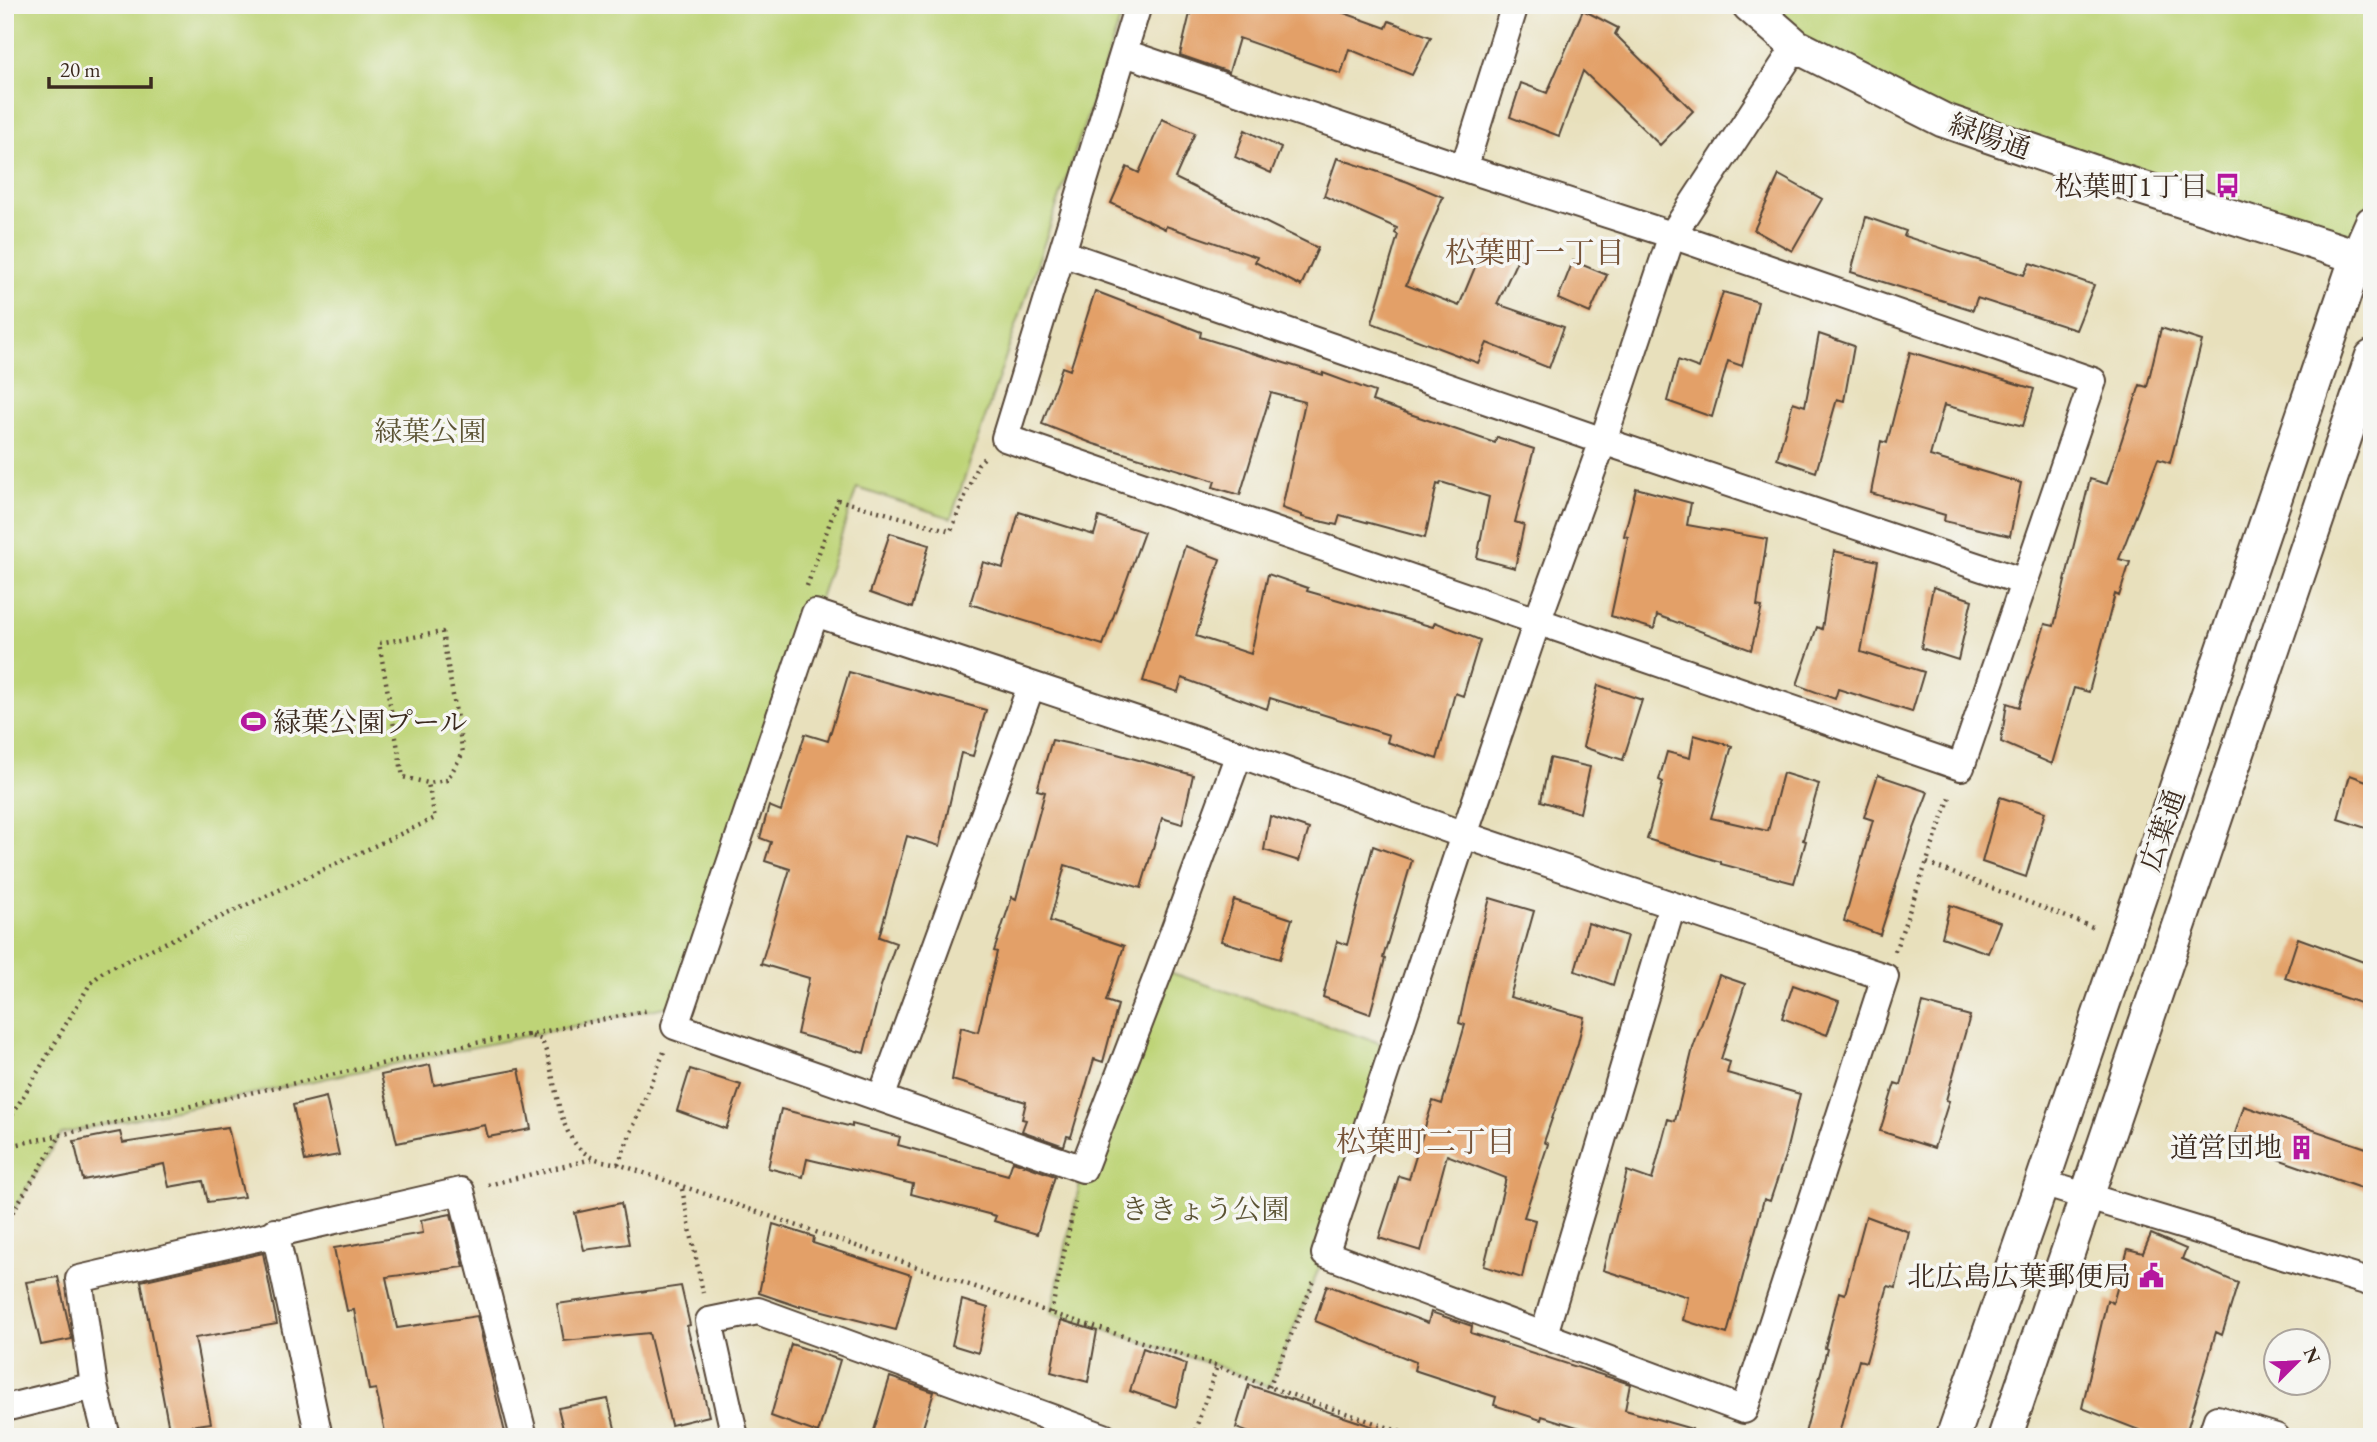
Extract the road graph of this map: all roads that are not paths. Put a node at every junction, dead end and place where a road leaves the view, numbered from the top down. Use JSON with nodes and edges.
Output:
{"nodes":[{"id":1,"x":1138,"y":5,"type":"edge"},
{"id":2,"x":1515,"y":5,"type":"edge"},
{"id":3,"x":1749,"y":5,"type":"edge"},
{"id":4,"x":1796,"y":46,"type":"junction"},
{"id":5,"x":1125,"y":53,"type":"junction"},
{"id":6,"x":1464,"y":168,"type":"junction"},
{"id":7,"x":2372,"y":223,"type":"edge"},
{"id":8,"x":1672,"y":235,"type":"junction"},
{"id":9,"x":1062,"y":253,"type":"junction"},
{"id":10,"x":2364,"y":259,"type":"edge"},
{"id":11,"x":2372,"y":357,"type":"edge"},
{"id":12,"x":1603,"y":441,"type":"junction"},
{"id":13,"x":2024,"y":582,"type":"junction"},
{"id":14,"x":1537,"y":622,"type":"junction"},
{"id":15,"x":1031,"y":686,"type":"junction"},
{"id":16,"x":1239,"y":754,"type":"junction"},
{"id":17,"x":1464,"y":835,"type":"junction"},
{"id":18,"x":1672,"y":906,"type":"junction"},
{"id":19,"x":881,"y":1098,"type":"junction"},
{"id":20,"x":2042,"y":1183,"type":"junction"},
{"id":21,"x":2087,"y":1199,"type":"junction"},
{"id":22,"x":275,"y":1232,"type":"junction"},
{"id":23,"x":2372,"y":1283,"type":"edge"},
{"id":24,"x":1544,"y":1334,"type":"junction"},
{"id":25,"x":94,"y":1386,"type":"junction"},
{"id":26,"x":5,"y":1408,"type":"edge"},
{"id":27,"x":107,"y":1437,"type":"edge"},
{"id":28,"x":319,"y":1437,"type":"edge"},
{"id":29,"x":524,"y":1437,"type":"edge"},
{"id":30,"x":735,"y":1437,"type":"edge"},
{"id":31,"x":1104,"y":1437,"type":"edge"},
{"id":32,"x":1953,"y":1437,"type":"edge"},
{"id":33,"x":2005,"y":1437,"type":"edge"},
{"id":34,"x":2211,"y":1437,"type":"edge"},
{"id":35,"x":2276,"y":1437,"type":"edge"}],
"edges":[{"from":1,"to":5,"type":"street"},
{"from":2,"to":6,"type":"street"},
{"from":3,"to":4,"type":"street","name":"緑陽通"},
{"from":4,"to":8,"type":"street"},
{"from":4,"to":10,"type":"street","name":"緑陽通"},
{"from":5,"to":6,"type":"street"},
{"from":5,"to":9,"type":"street"},
{"from":6,"to":8,"type":"street"},
{"from":7,"to":10,"type":"street","name":"広葉通"},
{"from":8,"to":12,"type":"street"},
{"from":8,"to":13,"type":"street"},
{"from":9,"to":12,"type":"street"},
{"from":9,"to":14,"type":"street"},
{"from":10,"to":20,"type":"street","name":"広葉通"},
{"from":11,"to":21,"type":"street","name":"広葉通"},
{"from":12,"to":13,"type":"street"},
{"from":12,"to":14,"type":"street"},
{"from":13,"to":14,"type":"street"},
{"from":14,"to":17,"type":"street"},
{"from":15,"to":16,"type":"street"},
{"from":15,"to":19,"type":"street"},
{"from":15,"to":19,"type":"street"},
{"from":16,"to":17,"type":"street"},
{"from":16,"to":19,"type":"street"},
{"from":17,"to":18,"type":"street"},
{"from":17,"to":24,"type":"street"},
{"from":18,"to":24,"type":"street"},
{"from":18,"to":24,"type":"street"},
{"from":20,"to":21,"type":"street"},
{"from":20,"to":32,"type":"street","name":"広葉通"},
{"from":21,"to":23,"type":"street"},
{"from":21,"to":33,"type":"street","name":"広葉通"},
{"from":22,"to":25,"type":"street"},
{"from":22,"to":28,"type":"street"},
{"from":22,"to":29,"type":"street"},
{"from":25,"to":26,"type":"street"},
{"from":25,"to":27,"type":"street"},
{"from":30,"to":31,"type":"street"},
{"from":34,"to":35,"type":"street"}]}
